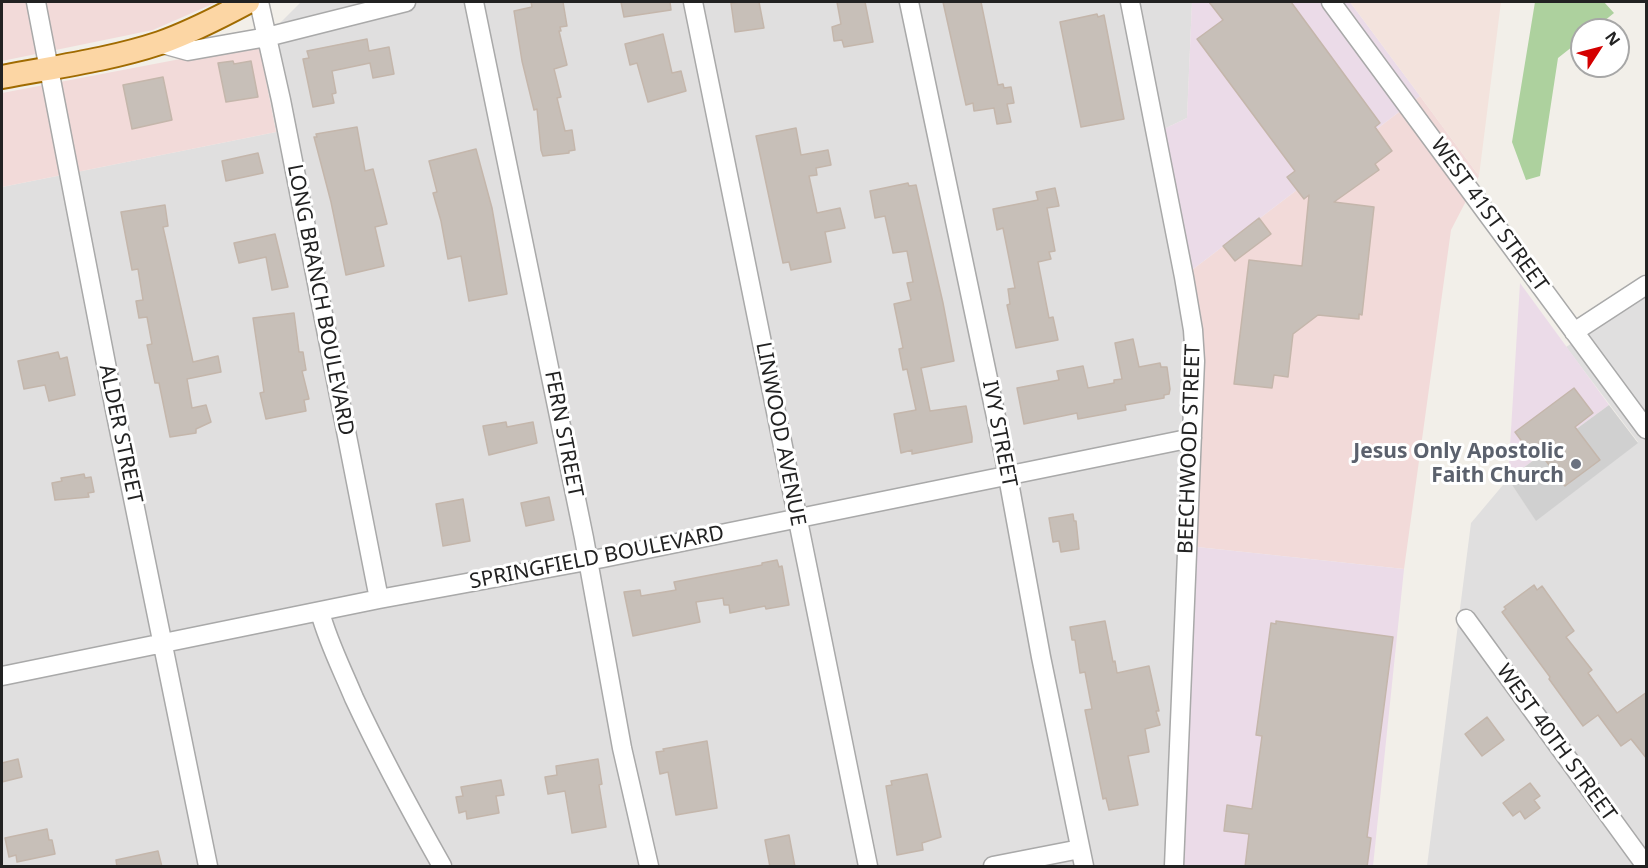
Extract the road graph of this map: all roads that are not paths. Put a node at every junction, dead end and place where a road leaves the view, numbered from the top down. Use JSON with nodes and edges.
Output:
{"nodes":[{"id":1,"x":36,"y":2,"type":"edge"},
{"id":2,"x":248,"y":2,"type":"edge"},
{"id":3,"x":259,"y":2,"type":"edge"},
{"id":4,"x":406,"y":2,"type":"edge"},
{"id":5,"x":474,"y":2,"type":"edge"},
{"id":6,"x":693,"y":2,"type":"edge"},
{"id":7,"x":909,"y":2,"type":"edge"},
{"id":8,"x":1130,"y":2,"type":"edge"},
{"id":9,"x":1331,"y":2,"type":"edge"},
{"id":10,"x":267,"y":37,"type":"junction"},
{"id":11,"x":159,"y":43,"type":"junction"},
{"id":12,"x":50,"y":68,"type":"junction"},
{"id":13,"x":2,"y":78,"type":"edge"},
{"id":14,"x":1647,"y":285,"type":"edge"},
{"id":15,"x":1574,"y":332,"type":"junction"},
{"id":16,"x":1647,"y":429,"type":"edge"},
{"id":17,"x":1192,"y":438,"type":"junction"},
{"id":18,"x":1008,"y":476,"type":"junction"},
{"id":19,"x":798,"y":519,"type":"junction"},
{"id":20,"x":589,"y":561,"type":"junction"},
{"id":21,"x":380,"y":599,"type":"junction"},
{"id":22,"x":320,"y":612,"type":"junction"},
{"id":23,"x":1466,"y":619,"type":"dead end"},
{"id":24,"x":164,"y":644,"type":"junction"},
{"id":25,"x":2,"y":676,"type":"edge"},
{"id":26,"x":1082,"y":858,"type":"edge"},
{"id":27,"x":208,"y":867,"type":"edge"},
{"id":28,"x":442,"y":867,"type":"edge"},
{"id":29,"x":649,"y":867,"type":"edge"},
{"id":30,"x":868,"y":867,"type":"edge"},
{"id":31,"x":993,"y":867,"type":"edge"},
{"id":32,"x":1174,"y":867,"type":"edge"},
{"id":33,"x":1646,"y":867,"type":"edge"}],
"edges":[{"from":1,"to":12,"type":"street","name":"ALDER STREET"},
{"from":2,"to":11,"type":"main road"},
{"from":3,"to":10,"type":"street","name":"LONG BRANCH BOULEVARD"},
{"from":4,"to":10,"type":"street"},
{"from":5,"to":20,"type":"street","name":"FERN STREET"},
{"from":6,"to":19,"type":"street","name":"LINWOOD AVENUE"},
{"from":7,"to":18,"type":"street","name":"IVY STREET"},
{"from":8,"to":17,"type":"street","name":"BEECHWOOD STREET"},
{"from":9,"to":15,"type":"street","name":"WEST 41ST STREET"},
{"from":10,"to":11,"type":"street"},
{"from":10,"to":21,"type":"street","name":"LONG BRANCH BOULEVARD"},
{"from":11,"to":12,"type":"main road"},
{"from":12,"to":13,"type":"main road"},
{"from":12,"to":24,"type":"street","name":"ALDER STREET"},
{"from":14,"to":15,"type":"street"},
{"from":15,"to":16,"type":"street","name":"WEST 41ST STREET"},
{"from":17,"to":18,"type":"street","name":"SPRINGFIELD BOULEVARD"},
{"from":17,"to":32,"type":"street","name":"BEECHWOOD STREET"},
{"from":18,"to":19,"type":"street","name":"SPRINGFIELD BOULEVARD"},
{"from":18,"to":26,"type":"street","name":"IVY STREET"},
{"from":19,"to":20,"type":"street","name":"SPRINGFIELD BOULEVARD"},
{"from":19,"to":30,"type":"street","name":"LINWOOD AVENUE"},
{"from":20,"to":21,"type":"street","name":"SPRINGFIELD BOULEVARD"},
{"from":20,"to":29,"type":"street","name":"FERN STREET"},
{"from":21,"to":22,"type":"street","name":"SPRINGFIELD BOULEVARD"},
{"from":22,"to":24,"type":"street","name":"SPRINGFIELD BOULEVARD"},
{"from":22,"to":28,"type":"street"},
{"from":23,"to":33,"type":"street","name":"WEST 40TH STREET"},
{"from":24,"to":25,"type":"street","name":"SPRINGFIELD BOULEVARD"},
{"from":24,"to":27,"type":"street","name":"ALDER STREET"},
{"from":26,"to":31,"type":"street"}]}
